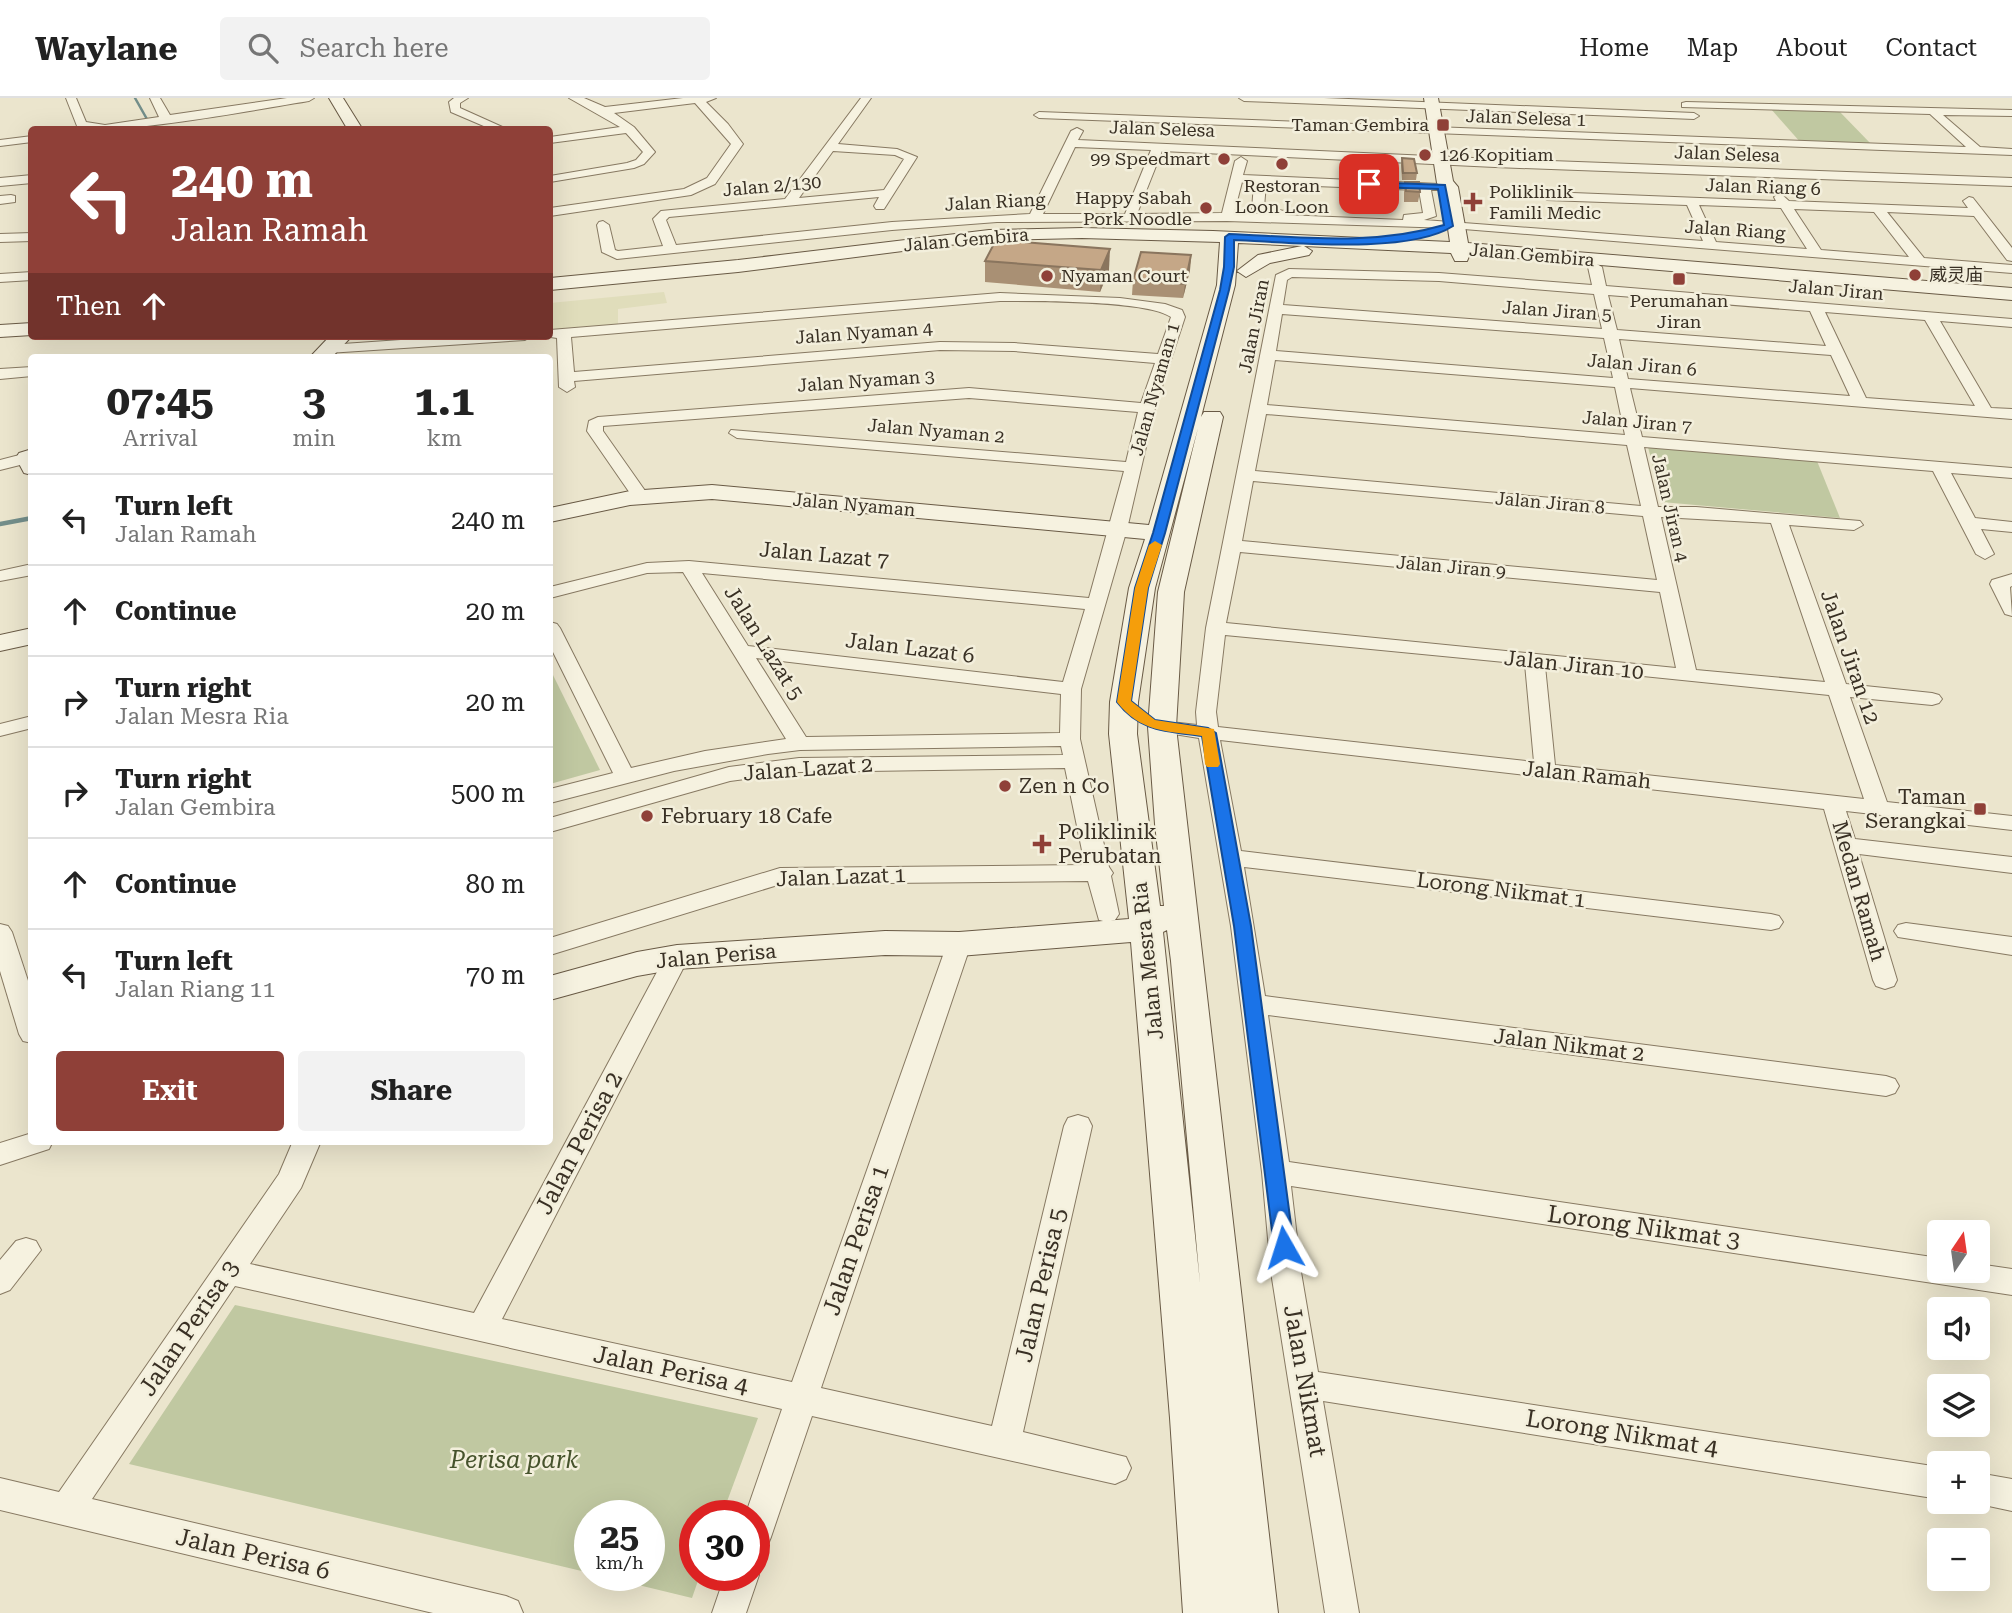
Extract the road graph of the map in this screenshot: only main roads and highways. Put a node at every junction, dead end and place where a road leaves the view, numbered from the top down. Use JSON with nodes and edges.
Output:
{"nodes":[{"id":1,"x":336,"y":98,"type":"edge"},
{"id":2,"x":1431,"y":102,"type":"edge"},
{"id":3,"x":354,"y":126,"type":"edge"},
{"id":4,"x":1380,"y":223,"type":"road end"},
{"id":5,"x":1394,"y":239,"type":"junction"},
{"id":6,"x":1454,"y":240,"type":"junction"},
{"id":7,"x":1252,"y":242,"type":"junction"},
{"id":8,"x":1356,"y":243,"type":"junction"},
{"id":9,"x":1318,"y":249,"type":"junction"},
{"id":10,"x":1233,"y":255,"type":"junction"},
{"id":11,"x":553,"y":284,"type":"edge"},
{"id":12,"x":553,"y":294,"type":"edge"},
{"id":13,"x":2012,"y":297,"type":"edge"},
{"id":14,"x":28,"y":317,"type":"edge"},
{"id":15,"x":0,"y":319,"type":"edge"},
{"id":16,"x":28,"y":329,"type":"edge"},
{"id":17,"x":0,"y":331,"type":"edge"},
{"id":18,"x":553,"y":514,"type":"edge"},
{"id":19,"x":1159,"y":533,"type":"junction"},
{"id":20,"x":28,"y":637,"type":"edge"},
{"id":21,"x":0,"y":643,"type":"edge"},
{"id":22,"x":1124,"y":702,"type":"junction"},
{"id":23,"x":1162,"y":727,"type":"junction"},
{"id":24,"x":1127,"y":767,"type":"junction"},
{"id":25,"x":1178,"y":889,"type":"junction"},
{"id":26,"x":1150,"y":920,"type":"junction"},
{"id":27,"x":886,"y":943,"type":"junction"},
{"id":28,"x":1188,"y":961,"type":"junction"},
{"id":29,"x":553,"y":987,"type":"edge"},
{"id":30,"x":1207,"y":1613,"type":"edge"},
{"id":31,"x":1254,"y":1613,"type":"edge"}],
"edges":[{"from":1,"to":3,"type":"main road"},
{"from":2,"to":6,"type":"main road"},
{"from":4,"to":5,"type":"main road"},
{"from":5,"to":6,"type":"main road"},
{"from":5,"to":8,"type":"main road"},
{"from":6,"to":8,"type":"main road","name":"Jalan Gembira"},
{"from":6,"to":9,"type":"main road","name":"Jalan Gembira"},
{"from":6,"to":13,"type":"main road","name":"Jalan Gembira"},
{"from":6,"to":13,"type":"main road","name":"Jalan Gembira"},
{"from":7,"to":8,"type":"main road","name":"Jalan Gembira"},
{"from":7,"to":9,"type":"main road","name":"Jalan Gembira"},
{"from":7,"to":10,"type":"main road","name":"Jalan Mesra Ria"},
{"from":7,"to":10,"type":"main road","name":"Jalan Gembira"},
{"from":9,"to":10,"type":"main road"},
{"from":10,"to":11,"type":"main road","name":"Jalan Gembira"},
{"from":10,"to":12,"type":"main road","name":"Jalan Gembira"},
{"from":10,"to":19,"type":"main road","name":"Jalan Mesra Ria"},
{"from":10,"to":23,"type":"main road","name":"Jalan Mesra Ria"},
{"from":14,"to":15,"type":"main road"},
{"from":16,"to":17,"type":"main road"},
{"from":18,"to":19,"type":"main road","name":"Jalan Nyaman"},
{"from":19,"to":22,"type":"main road","name":"Jalan Mesra Ria"},
{"from":20,"to":21,"type":"main road"},
{"from":22,"to":23,"type":"main road"},
{"from":22,"to":24,"type":"main road","name":"Jalan Mesra Ria"},
{"from":23,"to":24,"type":"main road"},
{"from":23,"to":25,"type":"main road","name":"Jalan Mesra Ria"},
{"from":24,"to":26,"type":"main road","name":"Jalan Mesra Ria"},
{"from":25,"to":26,"type":"main road"},
{"from":25,"to":28,"type":"main road","name":"Jalan Mesra Ria"},
{"from":26,"to":27,"type":"main road","name":"Jalan Perisa"},
{"from":26,"to":27,"type":"main road","name":"Jalan Perisa"},
{"from":26,"to":28,"type":"main road"},
{"from":26,"to":30,"type":"main road","name":"Jalan Mesra Ria"},
{"from":27,"to":29,"type":"main road","name":"Jalan Perisa"},
{"from":28,"to":31,"type":"main road","name":"Jalan Mesra Ria"}]}
